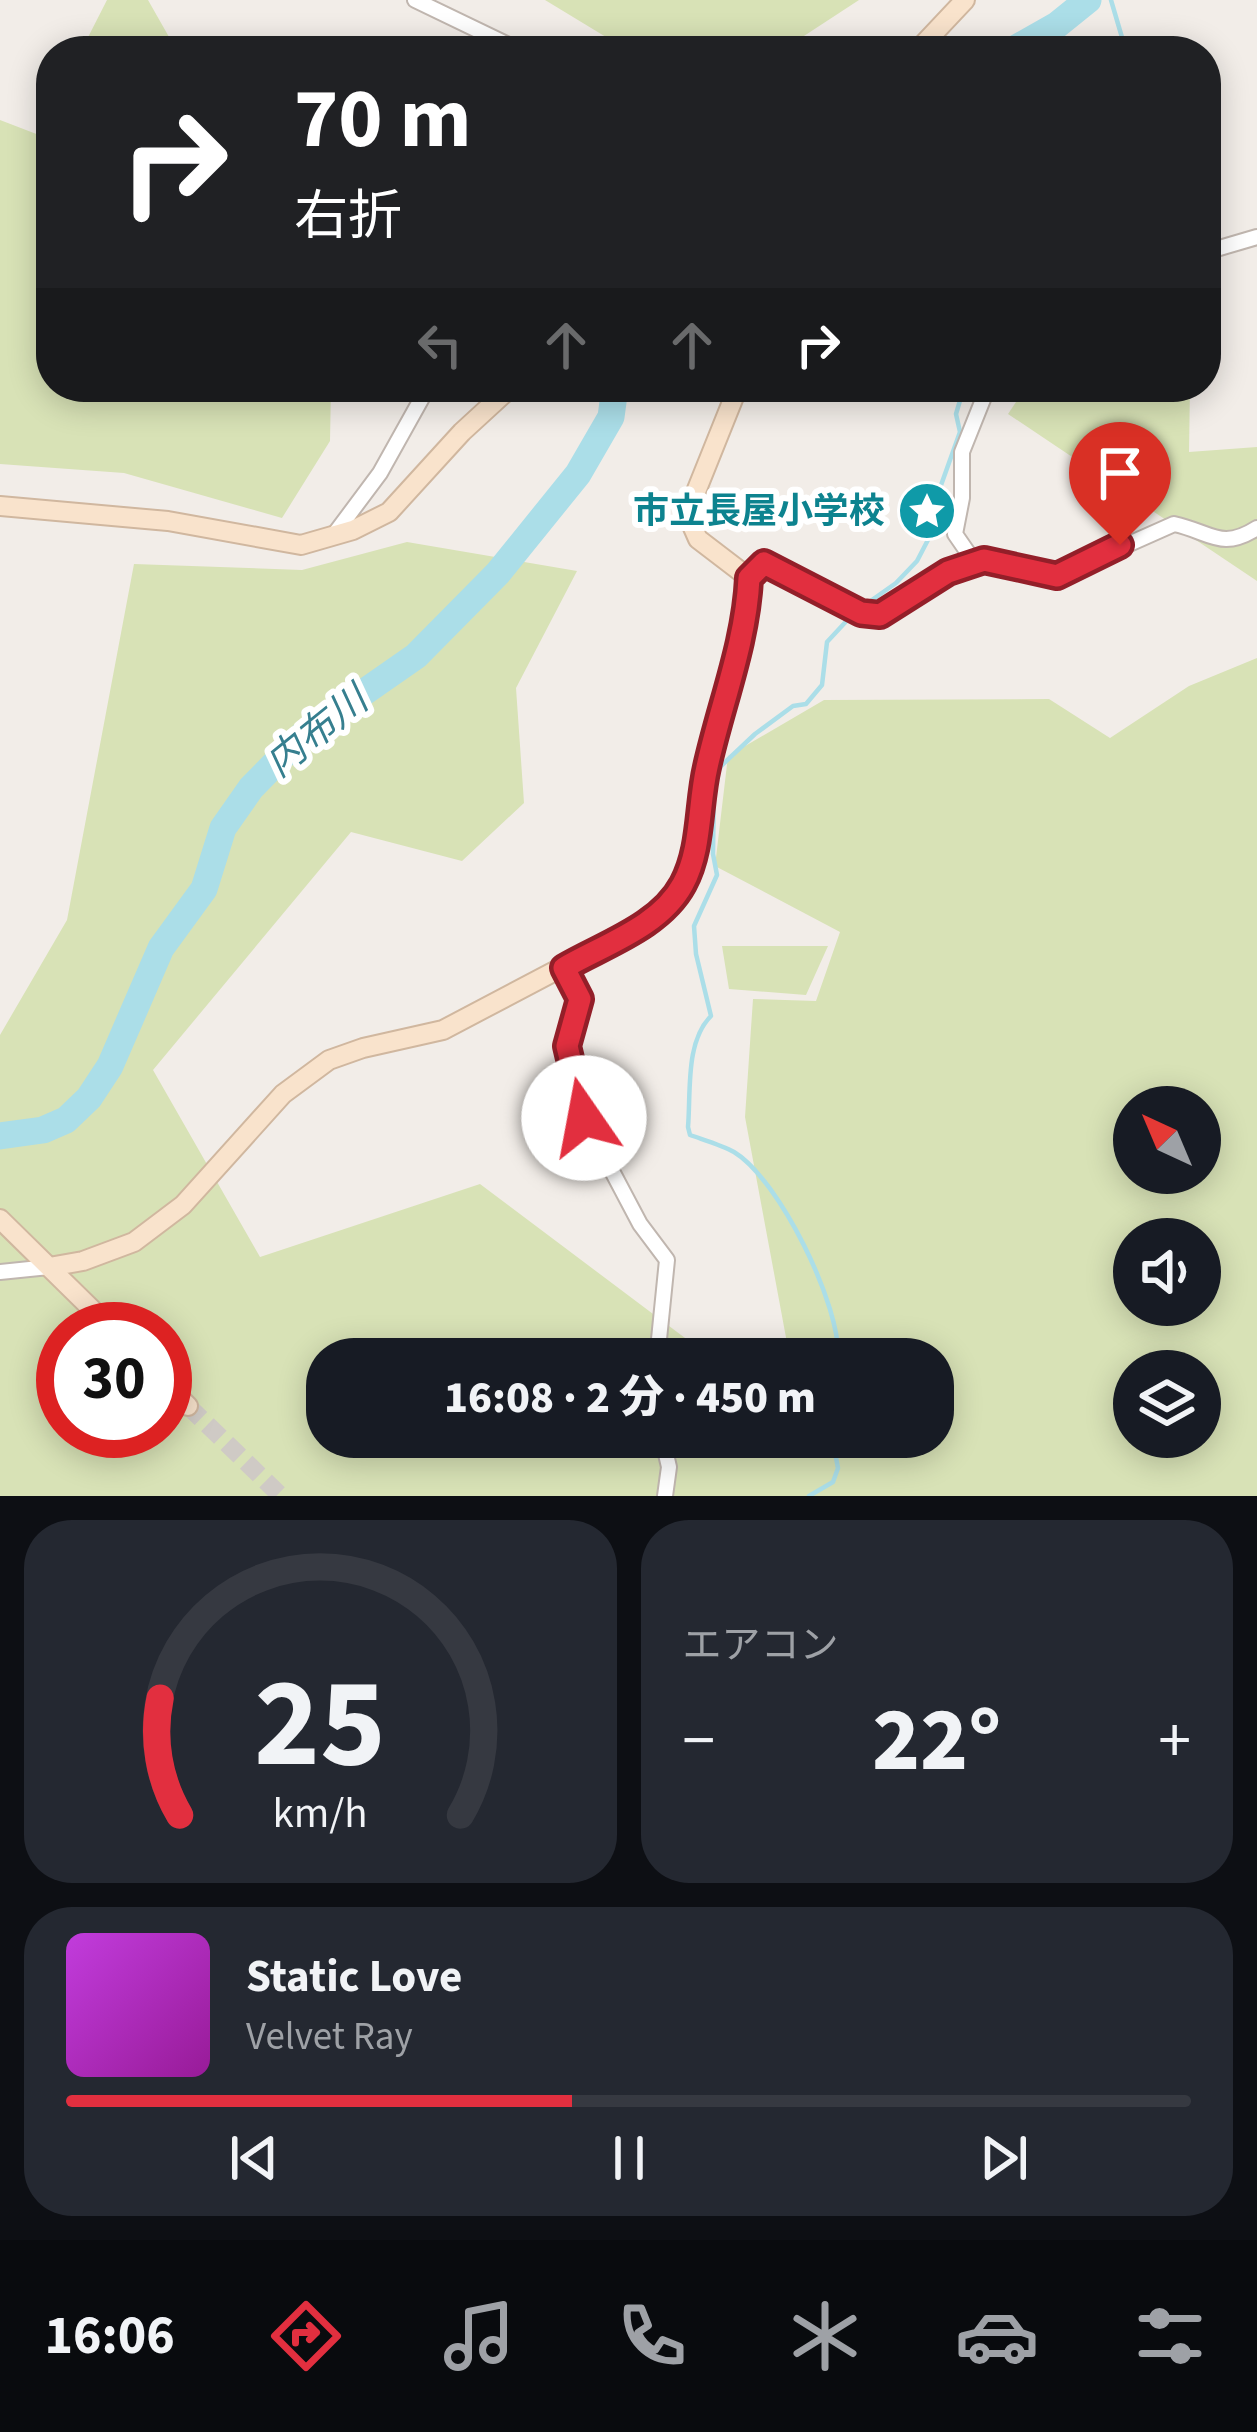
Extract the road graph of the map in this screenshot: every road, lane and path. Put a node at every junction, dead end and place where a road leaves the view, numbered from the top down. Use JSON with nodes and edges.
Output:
{"nodes":[{"id":1,"x":415,"y":0,"type":"edge"},
{"id":2,"x":965,"y":0,"type":"edge"},
{"id":3,"x":490,"y":36,"type":"edge"},
{"id":4,"x":931,"y":36,"type":"edge"},
{"id":5,"x":1257,"y":237,"type":"edge"},
{"id":6,"x":1221,"y":248,"type":"edge"},
{"id":7,"x":420,"y":402,"type":"edge"},
{"id":8,"x":495,"y":402,"type":"edge"},
{"id":9,"x":732,"y":402,"type":"edge"},
{"id":10,"x":982,"y":402,"type":"edge"},
{"id":11,"x":0,"y":506,"type":"edge"},
{"id":12,"x":1257,"y":528,"type":"edge"},
{"id":13,"x":334,"y":536,"type":"junction"},
{"id":14,"x":975,"y":563,"type":"junction"},
{"id":15,"x":749,"y":578,"type":"junction"},
{"id":16,"x":564,"y":968,"type":"junction"},
{"id":17,"x":1,"y":1220,"type":"edge"},
{"id":18,"x":50,"y":1267,"type":"junction"},
{"id":19,"x":0,"y":1271,"type":"edge"},
{"id":20,"x":85,"y":1302,"type":"edge"},
{"id":21,"x":659,"y":1338,"type":"edge"},
{"id":22,"x":667,"y":1458,"type":"edge"},
{"id":23,"x":665,"y":1496,"type":"edge"}],
"edges":[{"from":1,"to":3,"type":"street"},
{"from":2,"to":4,"type":"street"},
{"from":5,"to":6,"type":"street"},
{"from":7,"to":13,"type":"street"},
{"from":8,"to":13,"type":"street"},
{"from":9,"to":15,"type":"street"},
{"from":10,"to":14,"type":"street"},
{"from":11,"to":13,"type":"street"},
{"from":12,"to":14,"type":"street"},
{"from":14,"to":15,"type":"street"},
{"from":15,"to":16,"type":"street"},
{"from":16,"to":18,"type":"street"},
{"from":16,"to":21,"type":"street"},
{"from":17,"to":18,"type":"street"},
{"from":18,"to":19,"type":"street"},
{"from":18,"to":20,"type":"street"},
{"from":22,"to":23,"type":"street"}]}
